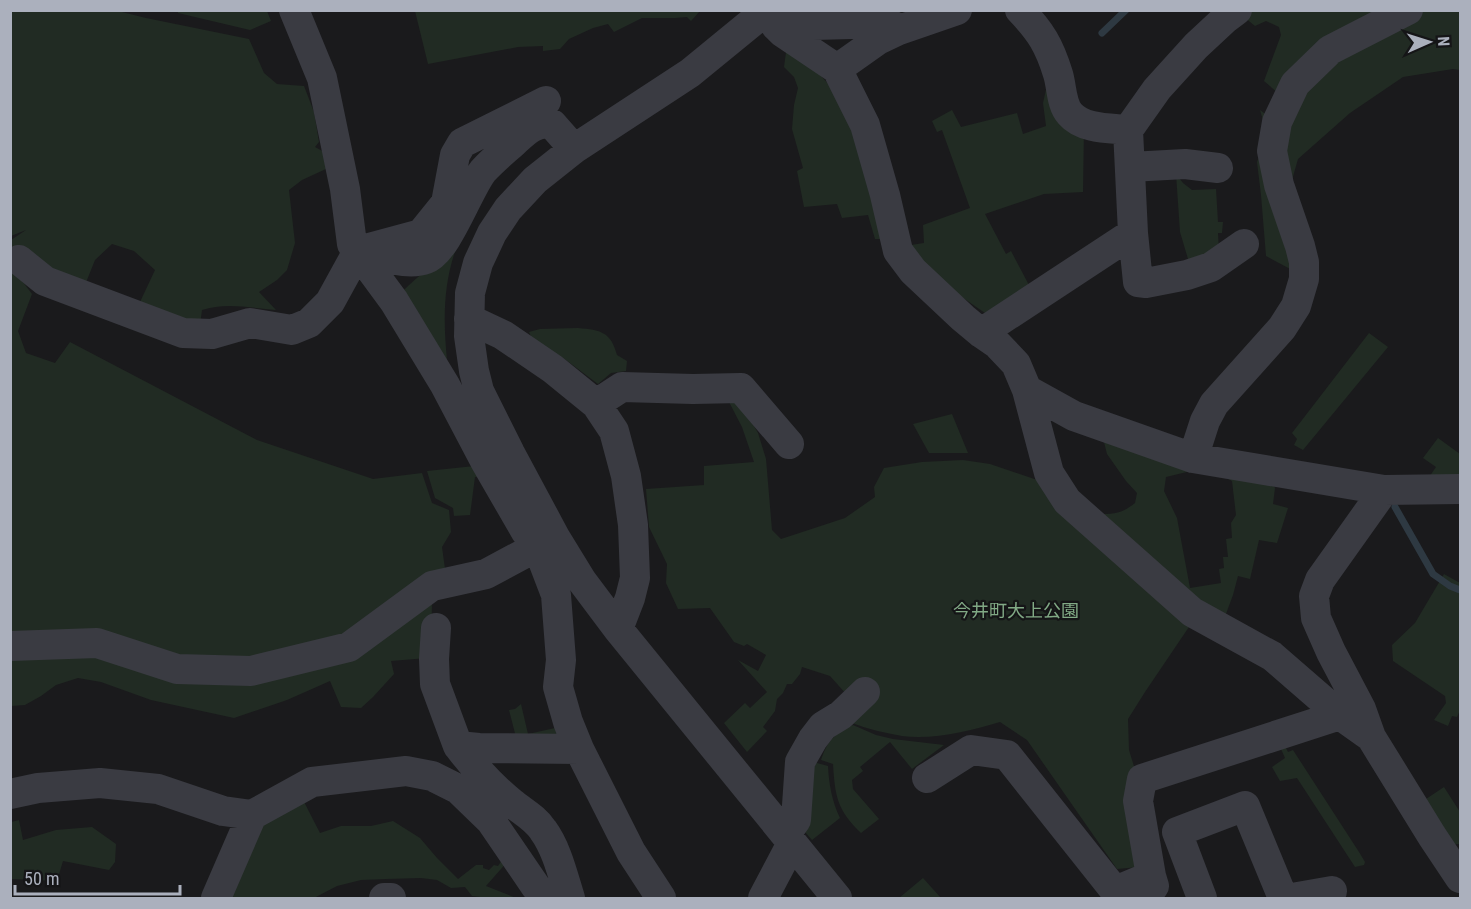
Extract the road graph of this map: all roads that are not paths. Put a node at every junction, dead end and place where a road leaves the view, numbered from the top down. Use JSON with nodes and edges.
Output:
{"nodes":[{"id":1,"x":294,"y":10,"type":"edge"},
{"id":2,"x":957,"y":10,"type":"edge"},
{"id":3,"x":1020,"y":10,"type":"edge"},
{"id":4,"x":1237,"y":10,"type":"edge"},
{"id":5,"x":1408,"y":10,"type":"edge"},
{"id":6,"x":771,"y":16,"type":"edge"},
{"id":7,"x":899,"y":30,"type":"junction"},
{"id":8,"x":837,"y":69,"type":"junction"},
{"id":9,"x":546,"y":100,"type":"dead end"},
{"id":10,"x":1128,"y":130,"type":"junction"},
{"id":11,"x":574,"y":149,"type":"junction"},
{"id":12,"x":1130,"y":167,"type":"junction"},
{"id":13,"x":1218,"y":168,"type":"dead end"},
{"id":14,"x":1133,"y":233,"type":"junction"},
{"id":15,"x":1244,"y":244,"type":"dead end"},
{"id":16,"x":357,"y":251,"type":"junction"},
{"id":17,"x":19,"y":260,"type":"dead end"},
{"id":18,"x":469,"y":320,"type":"junction"},
{"id":19,"x":981,"y":333,"type":"junction"},
{"id":20,"x":1027,"y":390,"type":"junction"},
{"id":21,"x":597,"y":404,"type":"junction"},
{"id":22,"x":789,"y":444,"type":"dead end"},
{"id":23,"x":1193,"y":458,"type":"junction"},
{"id":24,"x":1461,"y":489,"type":"edge"},
{"id":25,"x":1384,"y":490,"type":"junction"},
{"id":26,"x":541,"y":543,"type":"junction"},
{"id":27,"x":436,"y":628,"type":"dead end"},
{"id":28,"x":618,"y":628,"type":"junction"},
{"id":29,"x":10,"y":646,"type":"edge"},
{"id":30,"x":865,"y":692,"type":"dead end"},
{"id":31,"x":1340,"y":715,"type":"junction"},
{"id":32,"x":1371,"y":737,"type":"junction"},
{"id":33,"x":458,"y":746,"type":"junction"},
{"id":34,"x":579,"y":749,"type":"junction"},
{"id":35,"x":927,"y":778,"type":"dead end"},
{"id":36,"x":10,"y":794,"type":"edge"},
{"id":37,"x":252,"y":815,"type":"junction"},
{"id":38,"x":789,"y":838,"type":"junction"},
{"id":39,"x":1461,"y":878,"type":"edge"},
{"id":40,"x":1150,"y":887,"type":"edge"},
{"id":41,"x":1198,"y":888,"type":"edge"},
{"id":42,"x":1332,"y":891,"type":"dead end"},
{"id":43,"x":216,"y":898,"type":"edge"},
{"id":44,"x":384,"y":898,"type":"edge"},
{"id":45,"x":391,"y":898,"type":"edge"},
{"id":46,"x":547,"y":898,"type":"edge"},
{"id":47,"x":570,"y":898,"type":"edge"},
{"id":48,"x":661,"y":898,"type":"edge"},
{"id":49,"x":763,"y":898,"type":"edge"},
{"id":50,"x":837,"y":898,"type":"edge"},
{"id":51,"x":1283,"y":898,"type":"edge"},
{"id":52,"x":1292,"y":898,"type":"edge"}],
"edges":[{"from":1,"to":16,"type":"street"},
{"from":2,"to":7,"type":"street"},
{"from":3,"to":10,"type":"street"},
{"from":4,"to":10,"type":"street"},
{"from":5,"to":23,"type":"street"},
{"from":6,"to":7,"type":"street"},
{"from":6,"to":8,"type":"street"},
{"from":6,"to":11,"type":"street"},
{"from":7,"to":8,"type":"street"},
{"from":8,"to":19,"type":"street"},
{"from":9,"to":16,"type":"street"},
{"from":10,"to":12,"type":"street"},
{"from":11,"to":16,"type":"street"},
{"from":11,"to":18,"type":"street"},
{"from":12,"to":13,"type":"street"},
{"from":12,"to":14,"type":"street"},
{"from":14,"to":15,"type":"street"},
{"from":14,"to":19,"type":"street"},
{"from":16,"to":17,"type":"street"},
{"from":16,"to":26,"type":"street"},
{"from":18,"to":21,"type":"street"},
{"from":18,"to":26,"type":"street"},
{"from":19,"to":20,"type":"street"},
{"from":20,"to":23,"type":"street"},
{"from":20,"to":31,"type":"street"},
{"from":21,"to":22,"type":"street"},
{"from":21,"to":28,"type":"street"},
{"from":23,"to":25,"type":"street"},
{"from":24,"to":25,"type":"street"},
{"from":25,"to":32,"type":"street"},
{"from":26,"to":28,"type":"street"},
{"from":26,"to":29,"type":"street"},
{"from":26,"to":34,"type":"street"},
{"from":27,"to":33,"type":"street"},
{"from":28,"to":38,"type":"street"},
{"from":30,"to":38,"type":"street"},
{"from":31,"to":32,"type":"street"},
{"from":31,"to":40,"type":"street"},
{"from":32,"to":39,"type":"street"},
{"from":33,"to":34,"type":"street"},
{"from":33,"to":47,"type":"street"},
{"from":34,"to":48,"type":"street"},
{"from":35,"to":40,"type":"street"},
{"from":36,"to":37,"type":"street"},
{"from":37,"to":43,"type":"street"},
{"from":37,"to":46,"type":"street"},
{"from":38,"to":49,"type":"street"},
{"from":38,"to":50,"type":"street"},
{"from":40,"to":41,"type":"street"},
{"from":41,"to":51,"type":"street"},
{"from":42,"to":52,"type":"street"},
{"from":44,"to":45,"type":"street"}]}
